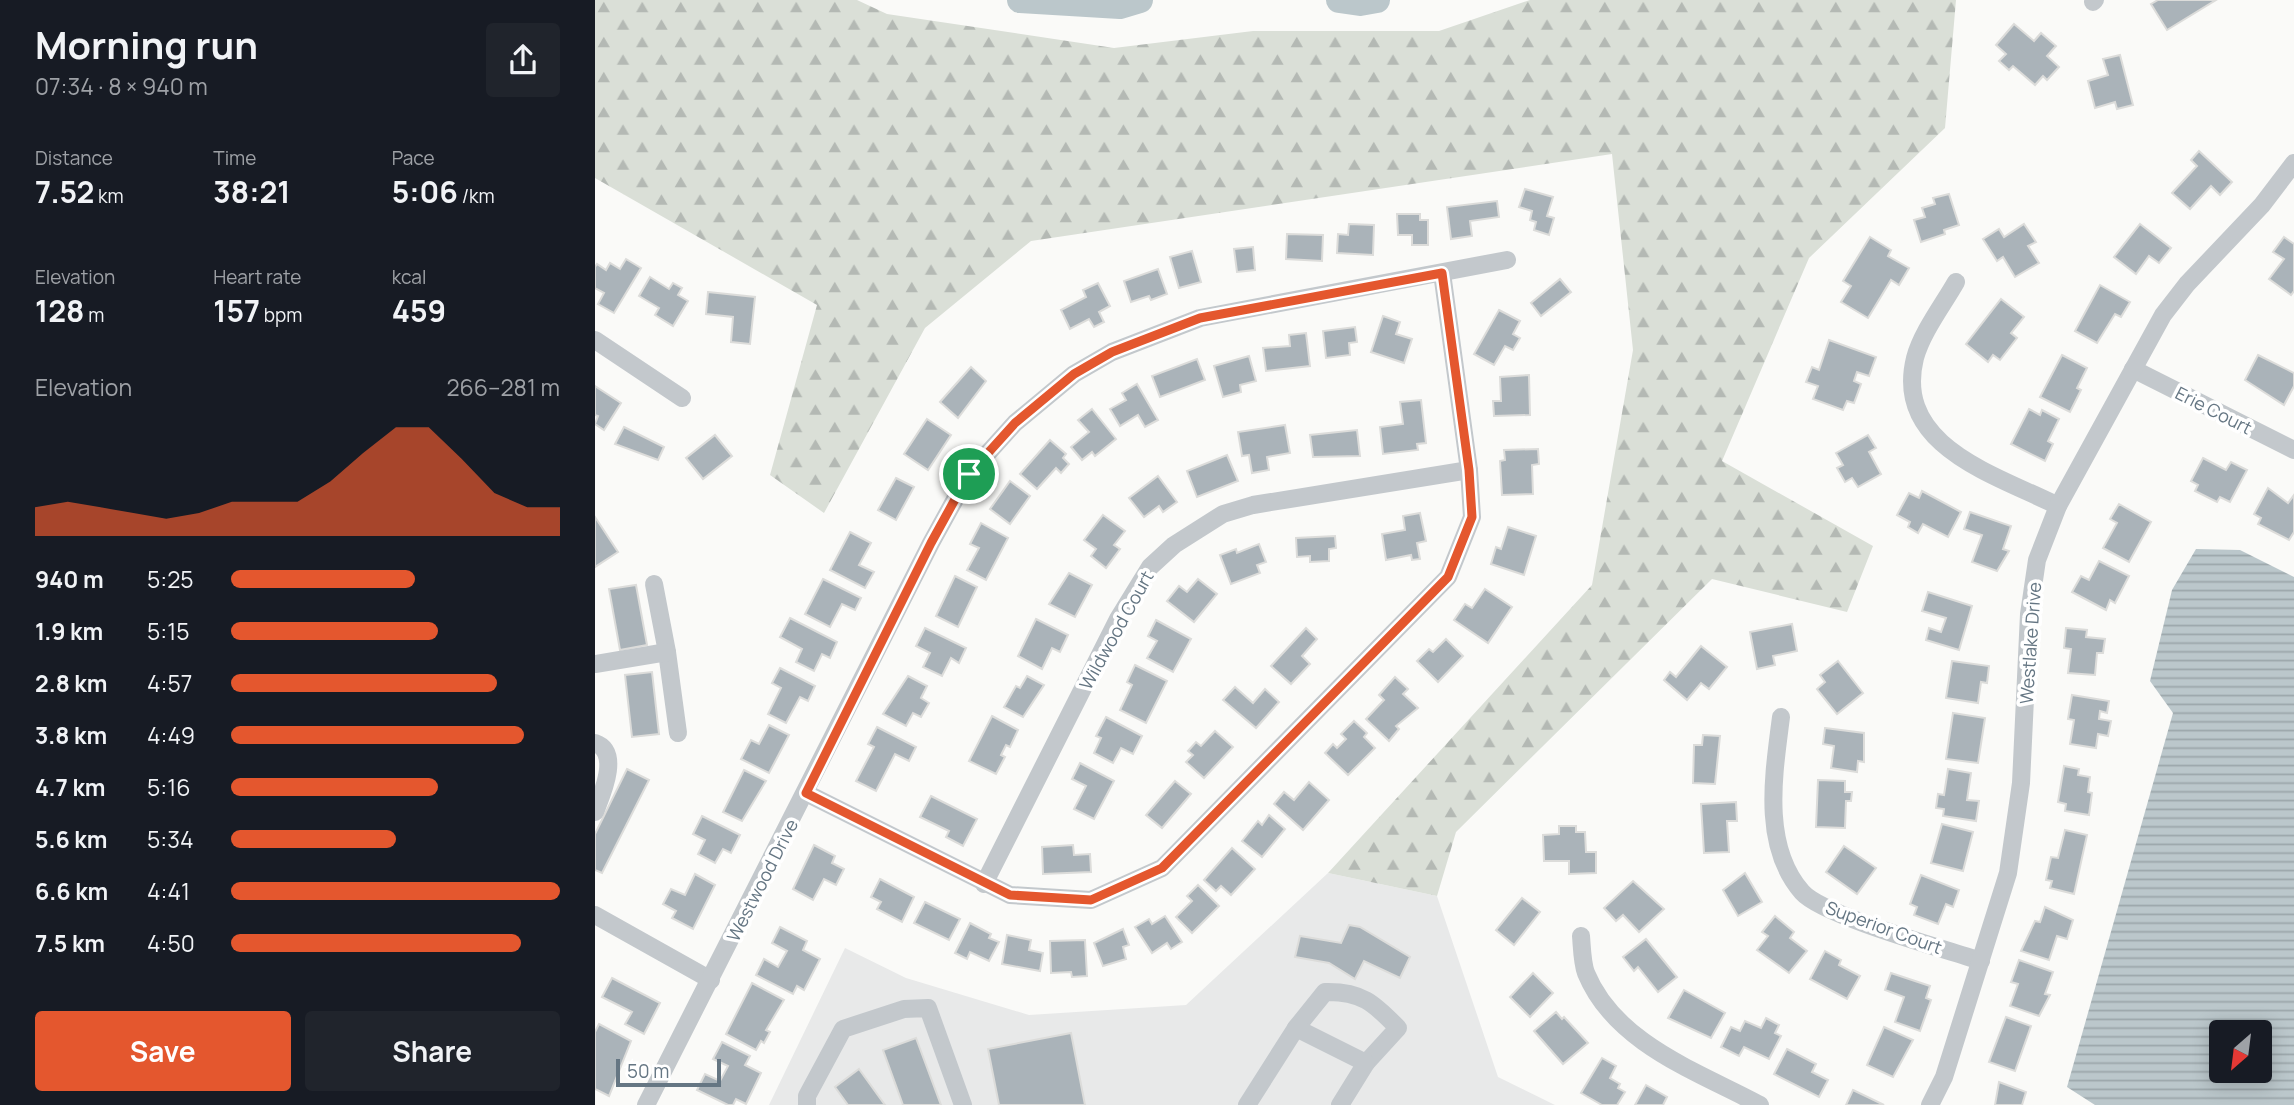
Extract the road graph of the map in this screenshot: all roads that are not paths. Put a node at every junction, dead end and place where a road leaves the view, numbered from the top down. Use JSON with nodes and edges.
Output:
{"nodes":[{"id":1,"x":2294,"y":163,"type":"edge"},
{"id":2,"x":2288,"y":185,"type":"edge"},
{"id":3,"x":1507,"y":260,"type":"dead end"},
{"id":4,"x":1442,"y":273,"type":"junction"},
{"id":5,"x":1956,"y":282,"type":"dead end"},
{"id":6,"x":595,"y":340,"type":"edge"},
{"id":7,"x":2133,"y":369,"type":"junction"},
{"id":8,"x":682,"y":398,"type":"dead end"},
{"id":9,"x":2294,"y":450,"type":"edge"},
{"id":10,"x":1469,"y":470,"type":"junction"},
{"id":11,"x":2058,"y":506,"type":"junction"},
{"id":12,"x":654,"y":584,"type":"dead end"},
{"id":13,"x":667,"y":653,"type":"junction"},
{"id":14,"x":595,"y":664,"type":"edge"},
{"id":15,"x":1781,"y":717,"type":"dead end"},
{"id":16,"x":678,"y":733,"type":"dead end"},
{"id":17,"x":602,"y":749,"type":"edge"},
{"id":18,"x":806,"y":793,"type":"junction"},
{"id":19,"x":595,"y":812,"type":"edge"},
{"id":20,"x":984,"y":884,"type":"junction"},
{"id":21,"x":595,"y":915,"type":"edge"},
{"id":22,"x":1581,"y":936,"type":"dead end"},
{"id":23,"x":1981,"y":961,"type":"junction"},
{"id":24,"x":711,"y":979,"type":"junction"},
{"id":25,"x":1296,"y":1028,"type":"junction"},
{"id":26,"x":1366,"y":1063,"type":"junction"},
{"id":27,"x":646,"y":1105,"type":"edge"},
{"id":28,"x":807,"y":1105,"type":"edge"},
{"id":29,"x":963,"y":1105,"type":"edge"},
{"id":30,"x":1247,"y":1105,"type":"edge"},
{"id":31,"x":1340,"y":1105,"type":"edge"},
{"id":32,"x":1760,"y":1105,"type":"edge"},
{"id":33,"x":1930,"y":1105,"type":"edge"}],
"edges":[{"from":1,"to":2,"type":"street","name":"Westlake Drive"},
{"from":2,"to":7,"type":"street","name":"Westlake Drive"},
{"from":3,"to":4,"type":"street","name":"Westwood Drive"},
{"from":4,"to":10,"type":"street"},
{"from":4,"to":18,"type":"street","name":"Westwood Drive"},
{"from":5,"to":11,"type":"street"},
{"from":6,"to":8,"type":"street"},
{"from":7,"to":9,"type":"street","name":"Erie Court"},
{"from":7,"to":11,"type":"street","name":"Westlake Drive"},
{"from":10,"to":20,"type":"street","name":"Wildwood Court"},
{"from":10,"to":20,"type":"street"},
{"from":11,"to":23,"type":"street","name":"Westlake Drive"},
{"from":12,"to":13,"type":"street"},
{"from":13,"to":14,"type":"street"},
{"from":13,"to":16,"type":"street"},
{"from":15,"to":23,"type":"street","name":"Superior Court"},
{"from":17,"to":19,"type":"street"},
{"from":18,"to":20,"type":"street"},
{"from":18,"to":24,"type":"street","name":"Westwood Drive"},
{"from":21,"to":24,"type":"street"},
{"from":22,"to":32,"type":"street"},
{"from":23,"to":33,"type":"street","name":"Westlake Drive"},
{"from":24,"to":27,"type":"street","name":"Westwood Drive"},
{"from":25,"to":26,"type":"street"},
{"from":25,"to":26,"type":"street"},
{"from":25,"to":30,"type":"street"},
{"from":26,"to":31,"type":"street"},
{"from":28,"to":29,"type":"street"}]}
